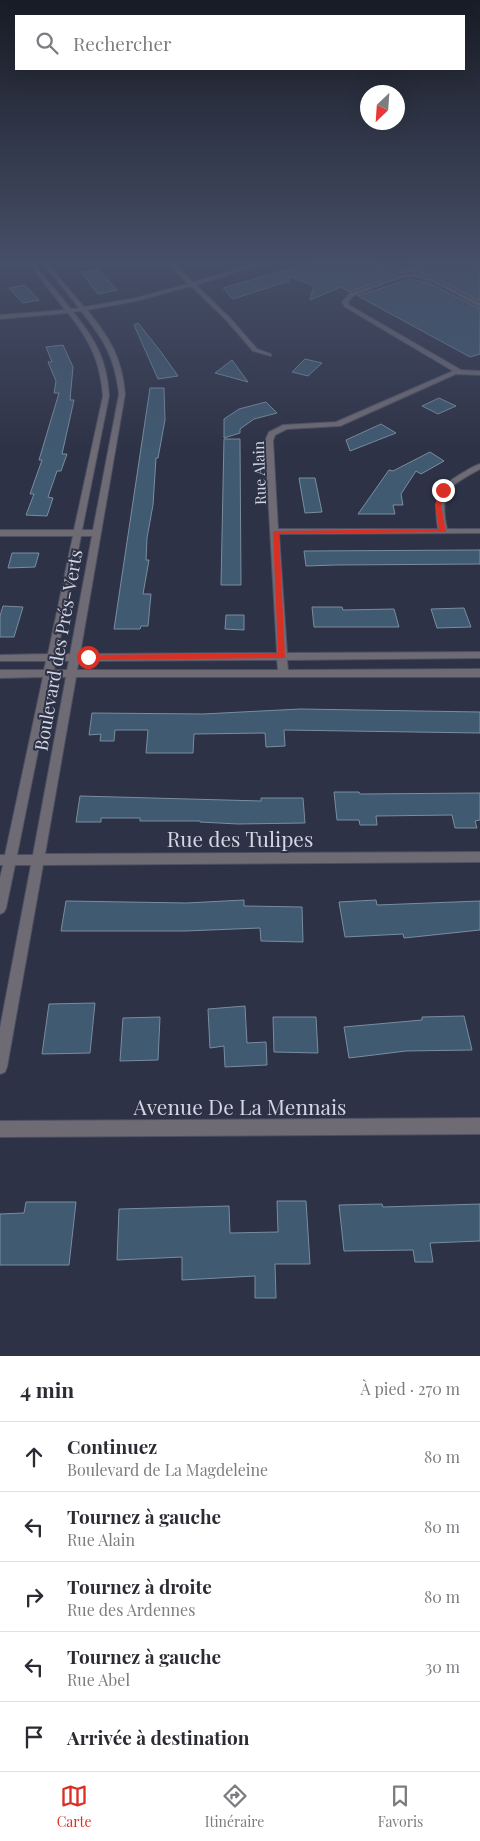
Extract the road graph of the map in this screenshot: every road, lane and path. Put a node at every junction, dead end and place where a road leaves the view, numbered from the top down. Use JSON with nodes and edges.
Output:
{"nodes":[{"id":1,"x":79,"y":325,"type":"edge"},
{"id":2,"x":94,"y":325,"type":"edge"},
{"id":3,"x":233,"y":325,"type":"edge"},
{"id":4,"x":381,"y":325,"type":"edge"},
{"id":5,"x":269,"y":355,"type":"dead end"},
{"id":6,"x":458,"y":371,"type":"junction"},
{"id":7,"x":480,"y":373,"type":"edge"},
{"id":8,"x":480,"y":466,"type":"edge"},
{"id":9,"x":480,"y":530,"type":"edge"},
{"id":10,"x":443,"y":531,"type":"junction"},
{"id":11,"x":276,"y":532,"type":"junction"},
{"id":12,"x":0,"y":533,"type":"edge"},
{"id":13,"x":78,"y":533,"type":"junction"},
{"id":14,"x":97,"y":533,"type":"junction"},
{"id":15,"x":480,"y":655,"type":"edge"},
{"id":16,"x":282,"y":656,"type":"junction"},
{"id":17,"x":0,"y":658,"type":"edge"},
{"id":18,"x":51,"y":658,"type":"junction"},
{"id":19,"x":74,"y":658,"type":"junction"},
{"id":20,"x":480,"y":672,"type":"edge"},
{"id":21,"x":0,"y":674,"type":"edge"},
{"id":22,"x":48,"y":674,"type":"junction"},
{"id":23,"x":71,"y":674,"type":"junction"},
{"id":24,"x":283,"y":674,"type":"junction"},
{"id":25,"x":480,"y":857,"type":"edge"},
{"id":26,"x":5,"y":860,"type":"edge"},
{"id":27,"x":37,"y":860,"type":"junction"},
{"id":28,"x":0,"y":908,"type":"edge"},
{"id":29,"x":0,"y":1067,"type":"edge"},
{"id":30,"x":480,"y":1126,"type":"edge"},
{"id":31,"x":0,"y":1129,"type":"edge"}],
"edges":[{"from":1,"to":13,"type":"street","name":"Boulevard des Prés-Verts"},
{"from":2,"to":14,"type":"street","name":"Boulevard des Prés-Verts"},
{"from":3,"to":5,"type":"street"},
{"from":4,"to":6,"type":"street"},
{"from":6,"to":7,"type":"street","name":"Rue Alain"},
{"from":6,"to":11,"type":"street","name":"Rue Alain"},
{"from":8,"to":10,"type":"street"},
{"from":9,"to":10,"type":"street"},
{"from":10,"to":11,"type":"street"},
{"from":11,"to":16,"type":"street","name":"Rue Alain"},
{"from":12,"to":13,"type":"street"},
{"from":13,"to":14,"type":"street"},
{"from":13,"to":18,"type":"street","name":"Boulevard des Prés-Verts"},
{"from":14,"to":19,"type":"street","name":"Boulevard des Prés-Verts"},
{"from":15,"to":16,"type":"street"},
{"from":16,"to":19,"type":"street"},
{"from":16,"to":24,"type":"street","name":"Rue Alain"},
{"from":17,"to":18,"type":"street"},
{"from":18,"to":19,"type":"street"},
{"from":18,"to":22,"type":"street","name":"Boulevard des Prés-Verts"},
{"from":19,"to":23,"type":"street","name":"Boulevard des Prés-Verts"},
{"from":20,"to":24,"type":"street"},
{"from":21,"to":22,"type":"street"},
{"from":22,"to":23,"type":"street"},
{"from":22,"to":26,"type":"street","name":"Boulevard des Prés-Verts"},
{"from":23,"to":24,"type":"street"},
{"from":23,"to":27,"type":"street","name":"Boulevard des Prés-Verts"},
{"from":25,"to":27,"type":"street","name":"Rue des Tulipes"},
{"from":26,"to":27,"type":"street","name":"Rue des Tulipes"},
{"from":26,"to":28,"type":"street","name":"Boulevard des Prés-Verts"},
{"from":27,"to":29,"type":"street","name":"Boulevard des Prés-Verts"},
{"from":30,"to":31,"type":"street","name":"Avenue De La Mennais"}]}
